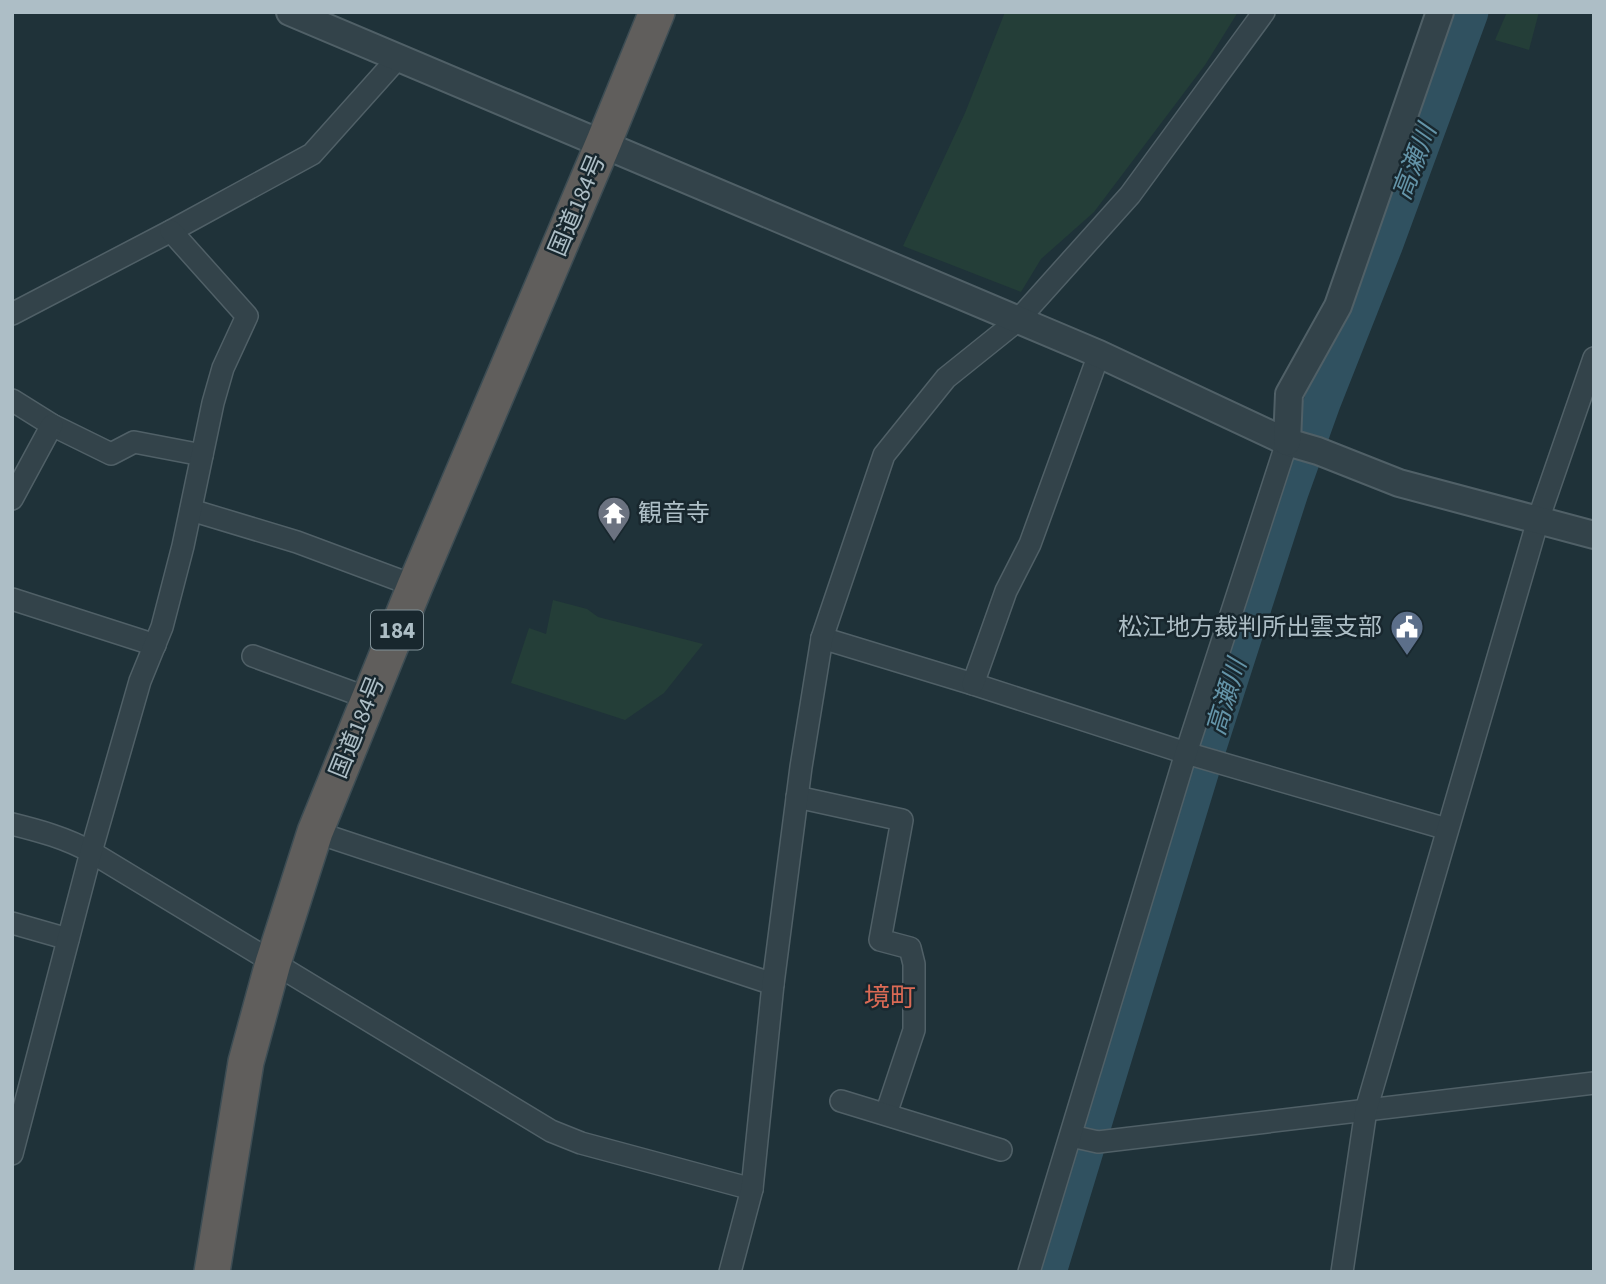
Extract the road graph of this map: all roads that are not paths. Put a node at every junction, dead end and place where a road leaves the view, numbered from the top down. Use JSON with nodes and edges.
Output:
{"nodes":[{"id":1,"x":290,"y":12,"type":"edge"},
{"id":2,"x":657,"y":12,"type":"edge"},
{"id":3,"x":1264,"y":12,"type":"edge"},
{"id":4,"x":1440,"y":12,"type":"edge"},
{"id":5,"x":397,"y":59,"type":"junction"},
{"id":6,"x":603,"y":144,"type":"junction"},
{"id":7,"x":171,"y":231,"type":"junction"},
{"id":8,"x":12,"y":314,"type":"edge"},
{"id":9,"x":1017,"y":321,"type":"junction"},
{"id":10,"x":1099,"y":354,"type":"junction"},
{"id":11,"x":1594,"y":358,"type":"edge"},
{"id":12,"x":12,"y":400,"type":"edge"},
{"id":13,"x":52,"y":425,"type":"junction"},
{"id":14,"x":1287,"y":442,"type":"junction"},
{"id":15,"x":202,"y":455,"type":"junction"},
{"id":16,"x":12,"y":499,"type":"edge"},
{"id":17,"x":191,"y":510,"type":"junction"},
{"id":18,"x":1538,"y":520,"type":"junction"},
{"id":19,"x":1594,"y":535,"type":"edge"},
{"id":20,"x":415,"y":586,"type":"junction"},
{"id":21,"x":12,"y":599,"type":"edge"},
{"id":22,"x":822,"y":638,"type":"junction"},
{"id":23,"x":155,"y":645,"type":"junction"},
{"id":24,"x":253,"y":656,"type":"dead end"},
{"id":25,"x":973,"y":684,"type":"junction"},
{"id":26,"x":368,"y":698,"type":"junction"},
{"id":27,"x":1186,"y":753,"type":"junction"},
{"id":28,"x":797,"y":797,"type":"junction"},
{"id":29,"x":12,"y":824,"type":"edge"},
{"id":30,"x":1447,"y":829,"type":"junction"},
{"id":31,"x":315,"y":832,"type":"junction"},
{"id":32,"x":91,"y":852,"type":"junction"},
{"id":33,"x":12,"y":923,"type":"edge"},
{"id":34,"x":68,"y":939,"type":"junction"},
{"id":35,"x":273,"y":963,"type":"junction"},
{"id":36,"x":773,"y":984,"type":"junction"},
{"id":37,"x":1594,"y":1083,"type":"edge"},
{"id":38,"x":841,"y":1101,"type":"dead end"},
{"id":39,"x":1366,"y":1110,"type":"junction"},
{"id":40,"x":886,"y":1114,"type":"junction"},
{"id":41,"x":1071,"y":1136,"type":"junction"},
{"id":42,"x":1001,"y":1150,"type":"dead end"},
{"id":43,"x":12,"y":1154,"type":"edge"},
{"id":44,"x":752,"y":1189,"type":"junction"},
{"id":45,"x":212,"y":1272,"type":"edge"},
{"id":46,"x":730,"y":1272,"type":"edge"},
{"id":47,"x":1029,"y":1272,"type":"edge"},
{"id":48,"x":1342,"y":1272,"type":"edge"}],
"edges":[{"from":1,"to":5,"type":"street"},
{"from":2,"to":6,"type":"highway","name":"国道184号","number":"184"},
{"from":3,"to":9,"type":"street"},
{"from":4,"to":14,"type":"street"},
{"from":5,"to":6,"type":"street"},
{"from":5,"to":7,"type":"street"},
{"from":6,"to":9,"type":"street"},
{"from":6,"to":20,"type":"highway","name":"国道184号","number":"184"},
{"from":7,"to":8,"type":"street"},
{"from":7,"to":15,"type":"street"},
{"from":9,"to":10,"type":"street"},
{"from":9,"to":22,"type":"street"},
{"from":10,"to":14,"type":"street"},
{"from":10,"to":25,"type":"street"},
{"from":11,"to":18,"type":"street"},
{"from":12,"to":13,"type":"street"},
{"from":13,"to":15,"type":"street"},
{"from":13,"to":16,"type":"street"},
{"from":14,"to":18,"type":"street"},
{"from":14,"to":27,"type":"street"},
{"from":15,"to":17,"type":"street"},
{"from":17,"to":20,"type":"street"},
{"from":17,"to":23,"type":"street"},
{"from":18,"to":19,"type":"street"},
{"from":18,"to":30,"type":"street"},
{"from":20,"to":26,"type":"highway","name":"国道184号","number":"184"},
{"from":21,"to":23,"type":"street"},
{"from":22,"to":25,"type":"street"},
{"from":22,"to":28,"type":"street"},
{"from":23,"to":32,"type":"street"},
{"from":24,"to":26,"type":"street"},
{"from":25,"to":27,"type":"street"},
{"from":26,"to":31,"type":"highway","name":"国道184号","number":"184"},
{"from":27,"to":30,"type":"street"},
{"from":27,"to":41,"type":"street"},
{"from":28,"to":36,"type":"street"},
{"from":28,"to":40,"type":"street"},
{"from":29,"to":32,"type":"street"},
{"from":30,"to":39,"type":"street"},
{"from":31,"to":35,"type":"highway","name":"国道184号","number":"184"},
{"from":31,"to":36,"type":"street"},
{"from":32,"to":34,"type":"street"},
{"from":32,"to":35,"type":"street"},
{"from":33,"to":34,"type":"street"},
{"from":34,"to":43,"type":"street"},
{"from":35,"to":44,"type":"street"},
{"from":35,"to":45,"type":"highway","name":"国道184号","number":"184"},
{"from":36,"to":44,"type":"street"},
{"from":37,"to":39,"type":"street"},
{"from":38,"to":40,"type":"street"},
{"from":39,"to":41,"type":"street"},
{"from":39,"to":48,"type":"street"},
{"from":40,"to":42,"type":"street"},
{"from":41,"to":47,"type":"street"},
{"from":44,"to":46,"type":"street"}]}
